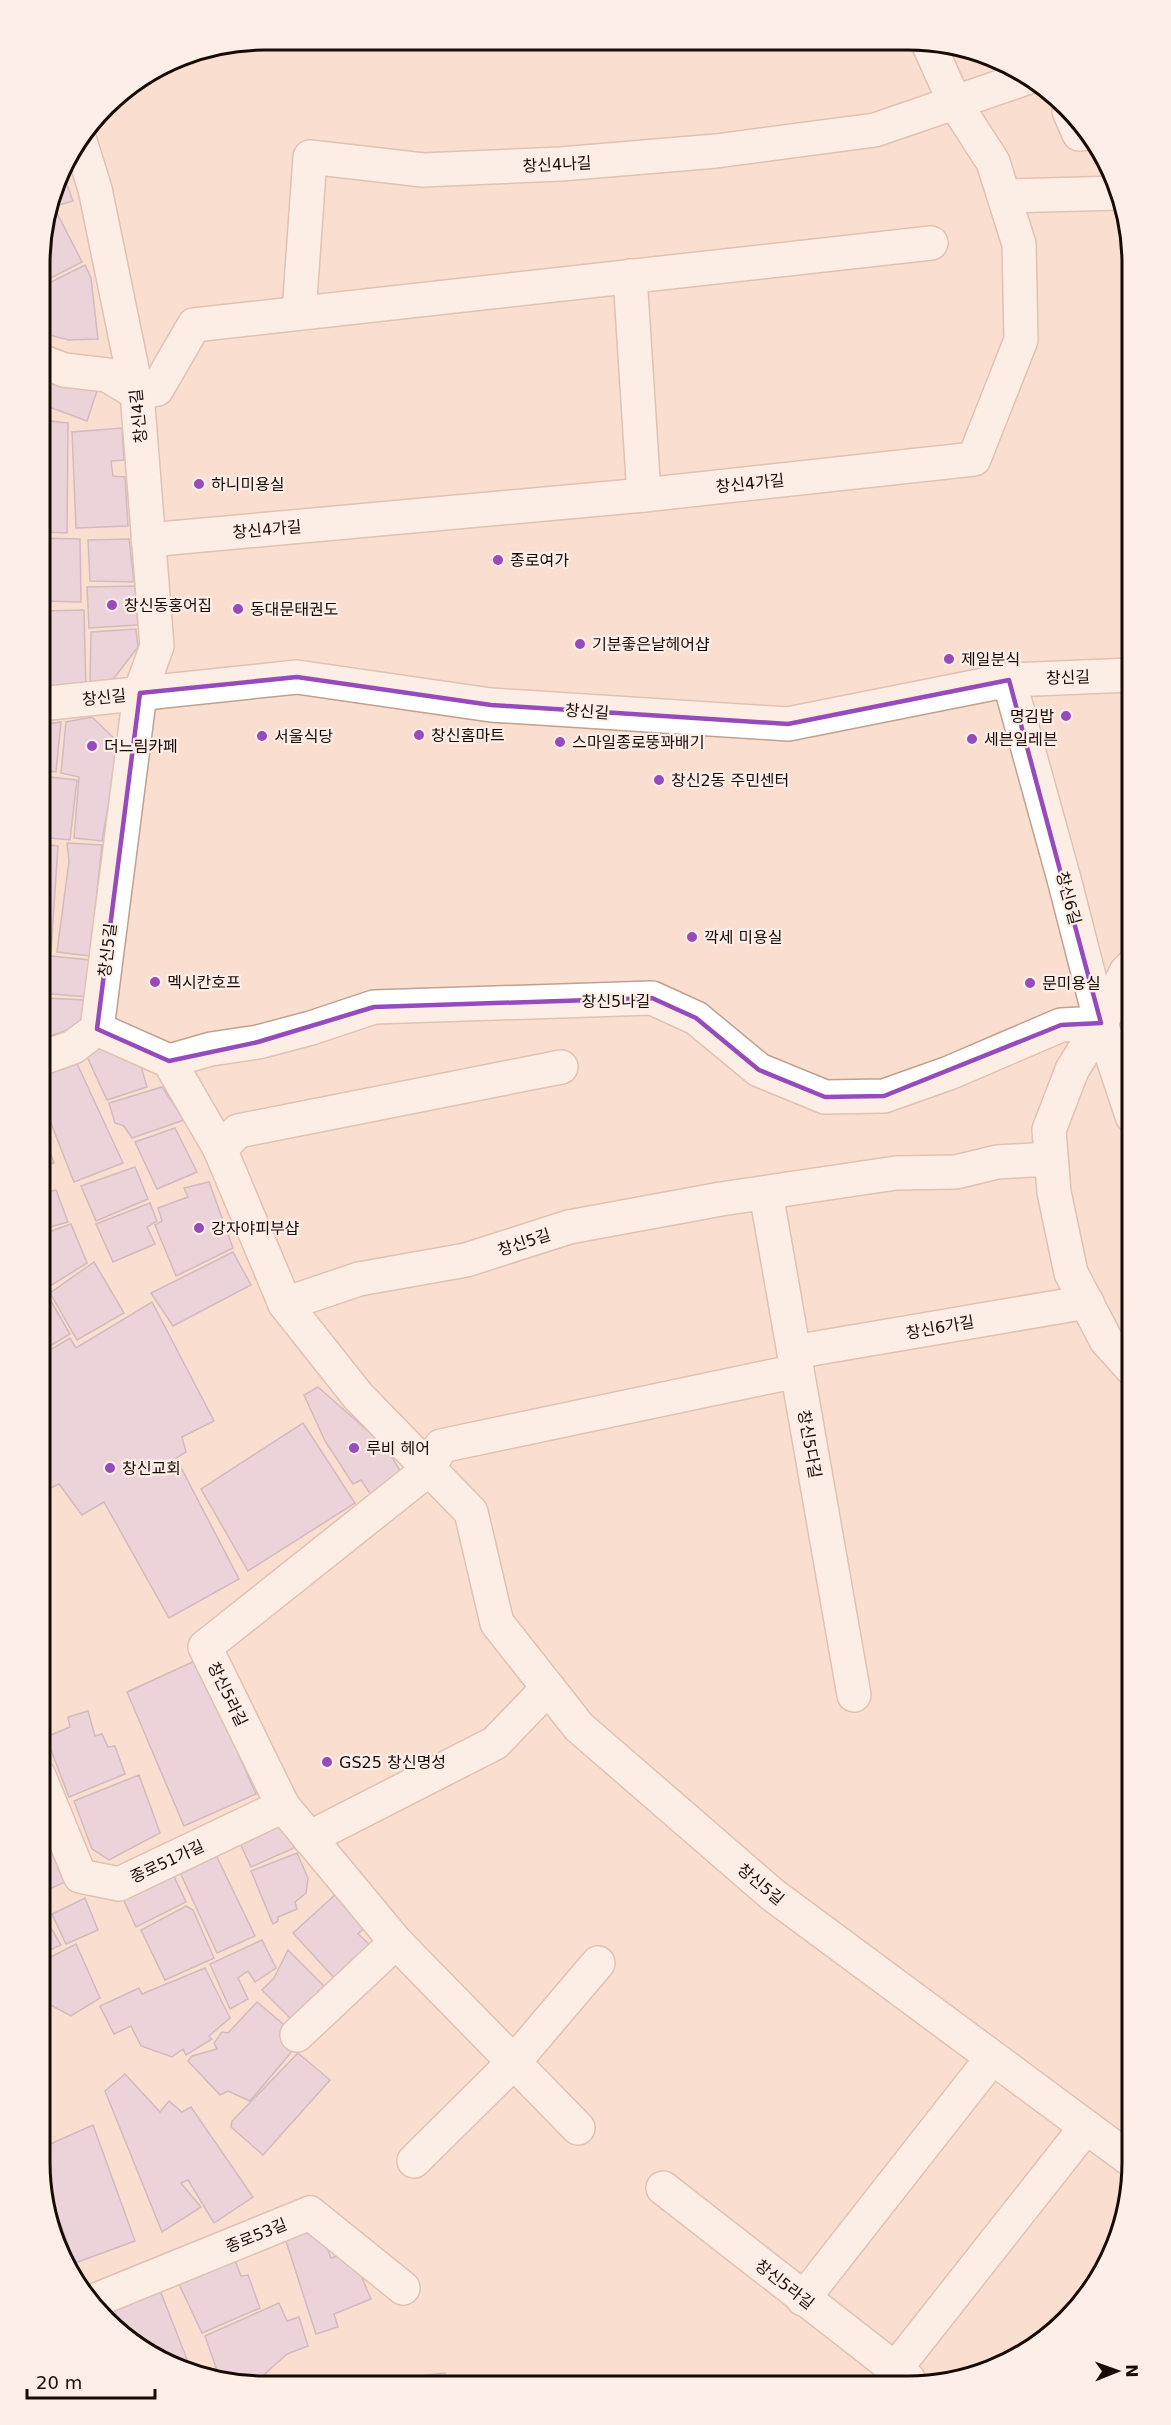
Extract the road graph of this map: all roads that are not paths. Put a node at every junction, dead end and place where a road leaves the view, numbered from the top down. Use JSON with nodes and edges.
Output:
{"nodes":[{"id":1,"x":931,"y":51,"type":"edge"},
{"id":2,"x":1018,"y":81,"type":"edge"},
{"id":3,"x":955,"y":103,"type":"junction"},
{"id":4,"x":83,"y":150,"type":"edge"},
{"id":5,"x":1109,"y":193,"type":"edge"},
{"id":6,"x":1004,"y":196,"type":"junction"},
{"id":7,"x":931,"y":243,"type":"dead end"},
{"id":8,"x":630,"y":276,"type":"junction"},
{"id":9,"x":299,"y":313,"type":"junction"},
{"id":10,"x":50,"y":365,"type":"edge"},
{"id":11,"x":137,"y":393,"type":"junction"},
{"id":12,"x":644,"y":495,"type":"junction"},
{"id":13,"x":148,"y":540,"type":"junction"},
{"id":14,"x":1122,"y":675,"type":"edge"},
{"id":15,"x":1009,"y":680,"type":"junction"},
{"id":16,"x":140,"y":693,"type":"junction"},
{"id":17,"x":50,"y":703,"type":"edge"},
{"id":18,"x":1122,"y":980,"type":"edge"},
{"id":19,"x":1101,"y":1023,"type":"junction"},
{"id":20,"x":97,"y":1029,"type":"junction"},
{"id":21,"x":50,"y":1055,"type":"edge"},
{"id":22,"x":169,"y":1061,"type":"junction"},
{"id":23,"x":561,"y":1067,"type":"dead end"},
{"id":24,"x":1122,"y":1068,"type":"edge"},
{"id":25,"x":220,"y":1149,"type":"junction"},
{"id":26,"x":1051,"y":1159,"type":"junction"},
{"id":27,"x":766,"y":1193,"type":"junction"},
{"id":28,"x":1087,"y":1302,"type":"junction"},
{"id":29,"x":285,"y":1304,"type":"junction"},
{"id":30,"x":1122,"y":1358,"type":"edge"},
{"id":31,"x":795,"y":1362,"type":"junction"},
{"id":32,"x":429,"y":1469,"type":"junction"},
{"id":33,"x":548,"y":1688,"type":"junction"},
{"id":34,"x":854,"y":1695,"type":"dead end"},
{"id":35,"x":50,"y":1803,"type":"edge"},
{"id":36,"x":283,"y":1806,"type":"junction"},
{"id":37,"x":309,"y":1838,"type":"junction"},
{"id":38,"x":396,"y":1942,"type":"junction"},
{"id":39,"x":598,"y":1963,"type":"dead end"},
{"id":40,"x":297,"y":2035,"type":"dead end"},
{"id":41,"x":992,"y":2058,"type":"junction"},
{"id":42,"x":514,"y":2062,"type":"junction"},
{"id":43,"x":1086,"y":2127,"type":"junction"},
{"id":44,"x":578,"y":2128,"type":"dead end"},
{"id":45,"x":1122,"y":2153,"type":"edge"},
{"id":46,"x":414,"y":2160,"type":"dead end"},
{"id":47,"x":663,"y":2188,"type":"dead end"},
{"id":48,"x":403,"y":2288,"type":"dead end"},
{"id":49,"x":100,"y":2298,"type":"edge"},
{"id":50,"x":803,"y":2299,"type":"junction"},
{"id":51,"x":902,"y":2373,"type":"edge"}],
"edges":[{"from":1,"to":3,"type":"street","name":"창신4가길"},
{"from":2,"to":3,"type":"street"},
{"from":3,"to":6,"type":"street","name":"창신4가길"},
{"from":3,"to":9,"type":"street","name":"창신4나길"},
{"from":4,"to":11,"type":"street","name":"창신4길"},
{"from":5,"to":6,"type":"street"},
{"from":6,"to":12,"type":"street","name":"창신4가길"},
{"from":7,"to":8,"type":"street"},
{"from":8,"to":9,"type":"street"},
{"from":8,"to":12,"type":"street"},
{"from":9,"to":11,"type":"street"},
{"from":10,"to":11,"type":"street"},
{"from":11,"to":13,"type":"street","name":"창신4길"},
{"from":12,"to":13,"type":"street","name":"창신4가길"},
{"from":13,"to":16,"type":"street","name":"창신4길"},
{"from":14,"to":15,"type":"street","name":"창신길"},
{"from":15,"to":16,"type":"street","name":"창신길"},
{"from":15,"to":19,"type":"street","name":"창신6길"},
{"from":16,"to":17,"type":"street","name":"창신길"},
{"from":16,"to":20,"type":"street","name":"창신5길"},
{"from":18,"to":19,"type":"street"},
{"from":19,"to":22,"type":"street","name":"창신5나길"},
{"from":19,"to":24,"type":"street","name":"창신6길"},
{"from":19,"to":26,"type":"street"},
{"from":20,"to":21,"type":"street"},
{"from":20,"to":22,"type":"street"},
{"from":22,"to":25,"type":"street","name":"창신5길"},
{"from":23,"to":25,"type":"street"},
{"from":25,"to":29,"type":"street","name":"창신5길"},
{"from":26,"to":27,"type":"street"},
{"from":26,"to":28,"type":"street"},
{"from":27,"to":29,"type":"street","name":"창신5길"},
{"from":27,"to":31,"type":"street","name":"창신5다길"},
{"from":28,"to":30,"type":"street"},
{"from":28,"to":31,"type":"street","name":"창신6가길"},
{"from":29,"to":32,"type":"street","name":"창신5길"},
{"from":31,"to":32,"type":"street"},
{"from":31,"to":34,"type":"street","name":"창신5다길"},
{"from":32,"to":33,"type":"street","name":"창신5길"},
{"from":32,"to":36,"type":"street","name":"창신5라길"},
{"from":33,"to":37,"type":"street"},
{"from":33,"to":41,"type":"street","name":"창신5길"},
{"from":35,"to":36,"type":"street","name":"종로51가길"},
{"from":36,"to":37,"type":"street","name":"창신5라길"},
{"from":37,"to":38,"type":"street","name":"창신5라길"},
{"from":38,"to":40,"type":"street"},
{"from":38,"to":42,"type":"street","name":"창신5라길"},
{"from":39,"to":42,"type":"street"},
{"from":41,"to":43,"type":"street","name":"창신5길"},
{"from":41,"to":50,"type":"street"},
{"from":42,"to":44,"type":"street","name":"창신5라길"},
{"from":42,"to":46,"type":"street"},
{"from":43,"to":45,"type":"street","name":"창신5길"},
{"from":43,"to":51,"type":"street"},
{"from":47,"to":50,"type":"street","name":"창신5라길"},
{"from":48,"to":49,"type":"street","name":"종로53길"},
{"from":50,"to":51,"type":"street","name":"창신5라길"}]}
